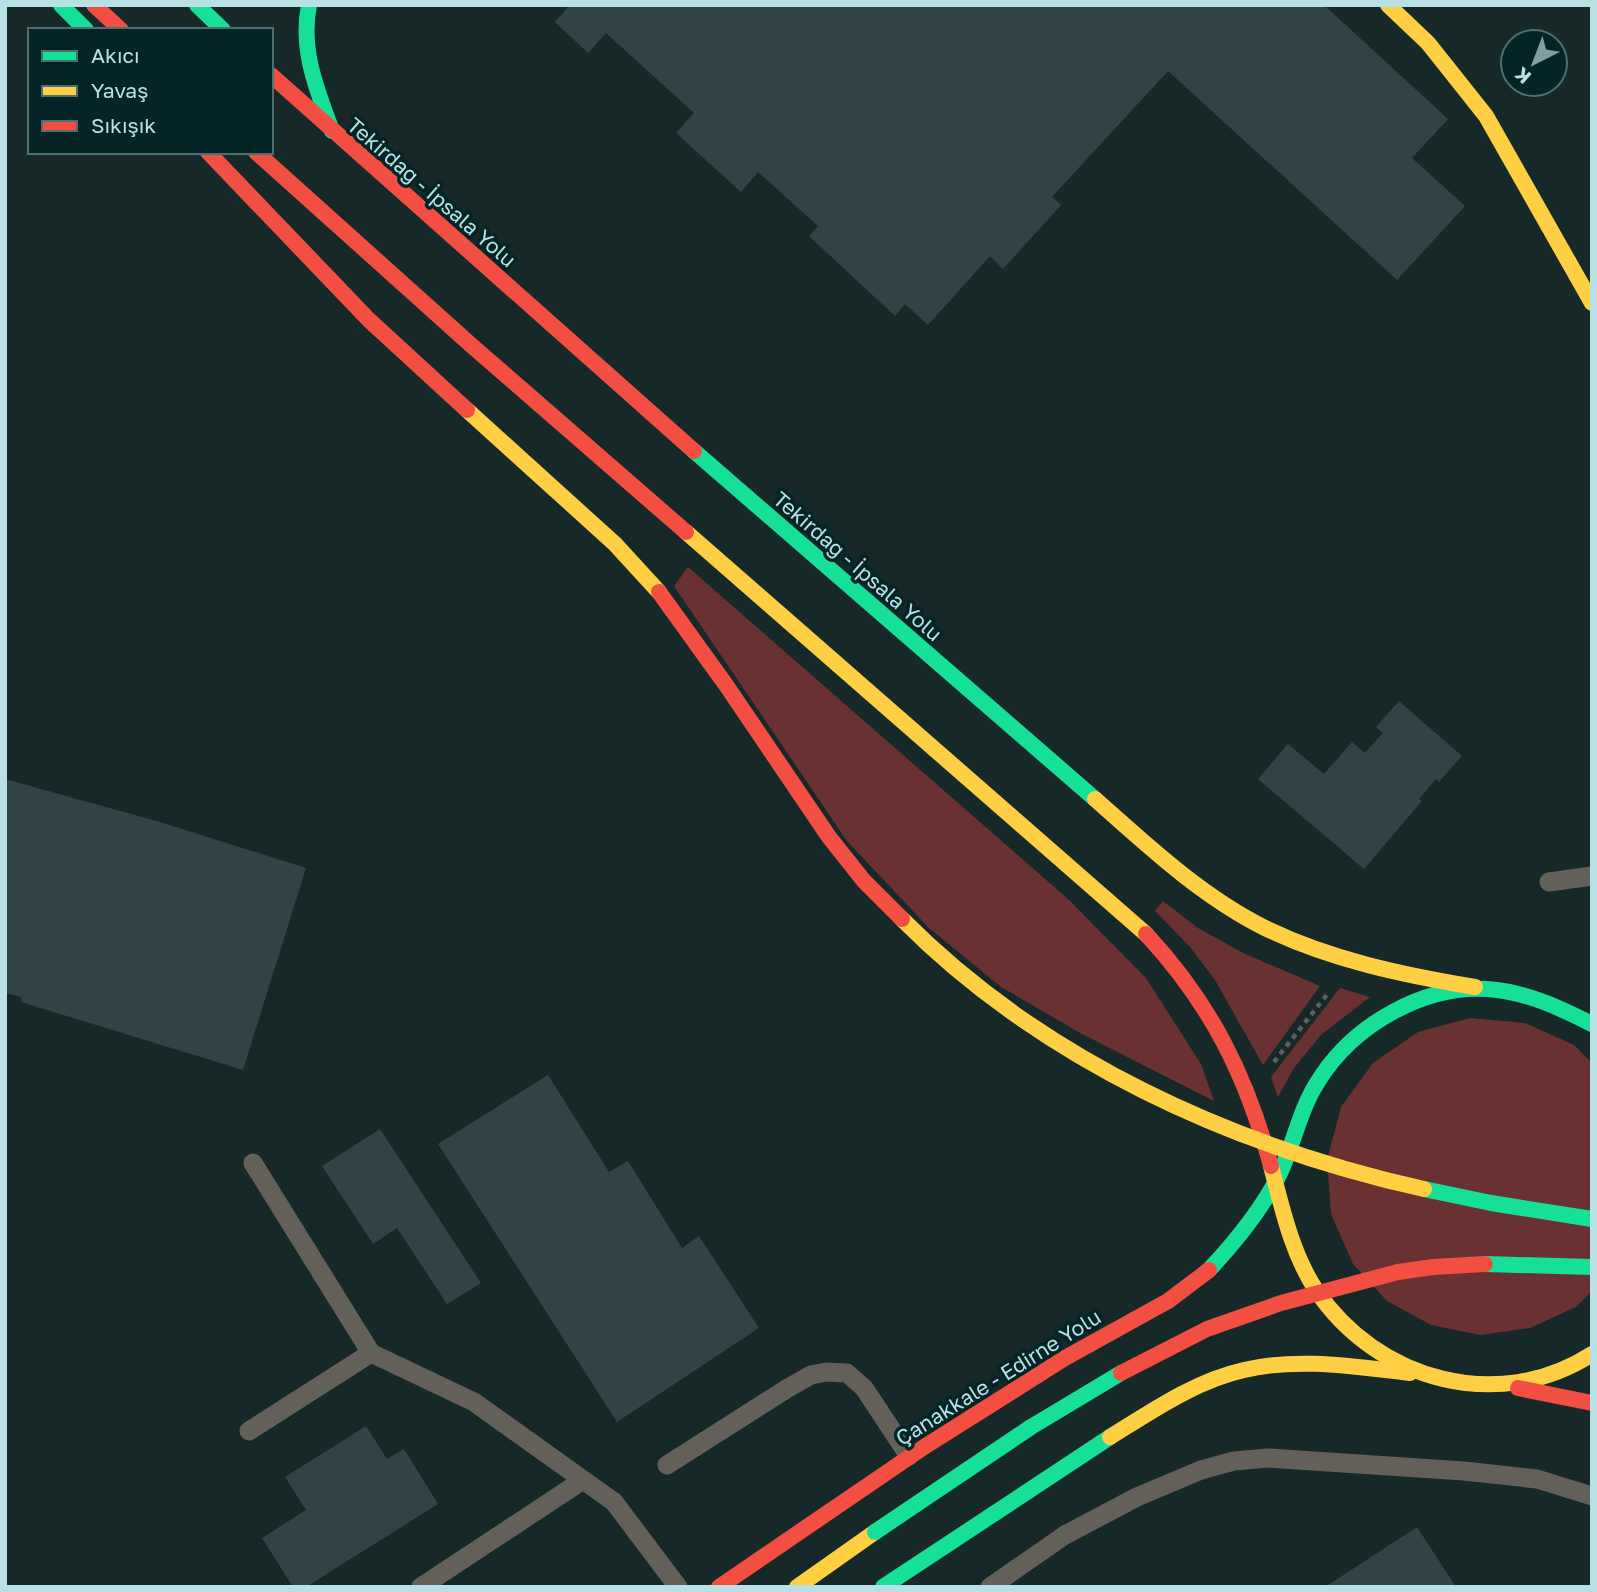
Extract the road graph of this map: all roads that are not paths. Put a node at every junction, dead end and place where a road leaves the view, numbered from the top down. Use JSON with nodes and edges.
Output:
{"nodes":[{"id":1,"x":61,"y":5,"type":"edge"},
{"id":2,"x":94,"y":5,"type":"edge"},
{"id":3,"x":197,"y":5,"type":"edge"},
{"id":4,"x":309,"y":5,"type":"edge"},
{"id":5,"x":1388,"y":5,"type":"edge"},
{"id":6,"x":84,"y":28,"type":"edge"},
{"id":7,"x":119,"y":28,"type":"edge"},
{"id":8,"x":221,"y":28,"type":"edge"},
{"id":9,"x":273,"y":77,"type":"edge"},
{"id":10,"x":332,"y":131,"type":"junction"},
{"id":11,"x":210,"y":154,"type":"edge"},
{"id":12,"x":258,"y":154,"type":"edge"},
{"id":13,"x":1592,"y":303,"type":"edge"},
{"id":14,"x":1592,"y":876,"type":"edge"},
{"id":15,"x":1549,"y":882,"type":"dead end"},
{"id":16,"x":1475,"y":987,"type":"junction"},
{"id":17,"x":1551,"y":1005,"type":"junction"},
{"id":18,"x":1592,"y":1016,"type":"edge"},
{"id":19,"x":1592,"y":1024,"type":"edge"},
{"id":20,"x":253,"y":1163,"type":"dead end"},
{"id":21,"x":1276,"y":1181,"type":"junction"},
{"id":22,"x":1592,"y":1219,"type":"edge"},
{"id":23,"x":1592,"y":1267,"type":"edge"},
{"id":24,"x":371,"y":1353,"type":"junction"},
{"id":25,"x":1592,"y":1354,"type":"edge"},
{"id":26,"x":1416,"y":1374,"type":"junction"},
{"id":27,"x":1502,"y":1385,"type":"junction"},
{"id":28,"x":1592,"y":1402,"type":"edge"},
{"id":29,"x":249,"y":1431,"type":"dead end"},
{"id":30,"x":909,"y":1456,"type":"junction"},
{"id":31,"x":667,"y":1465,"type":"dead end"},
{"id":32,"x":583,"y":1480,"type":"junction"},
{"id":33,"x":1592,"y":1496,"type":"edge"},
{"id":34,"x":421,"y":1587,"type":"edge"},
{"id":35,"x":678,"y":1587,"type":"edge"},
{"id":36,"x":719,"y":1587,"type":"edge"},
{"id":37,"x":797,"y":1587,"type":"edge"},
{"id":38,"x":883,"y":1587,"type":"edge"},
{"id":39,"x":990,"y":1587,"type":"edge"}],
"edges":[{"from":1,"to":6,"type":"main road"},
{"from":2,"to":7,"type":"main road"},
{"from":3,"to":8,"type":"main road"},
{"from":4,"to":10,"type":"main road"},
{"from":5,"to":13,"type":"main road"},
{"from":9,"to":10,"type":"main road","name":"Tekirdağ - İpsala Yolu"},
{"from":10,"to":16,"type":"main road","name":"Tekirdağ - İpsala Yolu"},
{"from":11,"to":22,"type":"main road","bridge":true},
{"from":12,"to":21,"type":"main road"},
{"from":14,"to":15,"type":"lane"},
{"from":16,"to":17,"type":"main road","name":"Tekirdağ - İpsala Yolu"},
{"from":16,"to":21,"type":"main road","name":"Çanakkale - Edirne Yolu"},
{"from":17,"to":18,"type":"main road"},
{"from":17,"to":19,"type":"main road"},
{"from":20,"to":24,"type":"lane"},
{"from":21,"to":26,"type":"main road"},
{"from":21,"to":30,"type":"main road","name":"Çanakkale - Edirne Yolu"},
{"from":23,"to":37,"type":"main road","bridge":true},
{"from":24,"to":29,"type":"lane"},
{"from":24,"to":32,"type":"lane"},
{"from":25,"to":27,"type":"main road"},
{"from":26,"to":27,"type":"main road"},
{"from":26,"to":38,"type":"main road"},
{"from":27,"to":28,"type":"main road"},
{"from":30,"to":31,"type":"lane"},
{"from":30,"to":36,"type":"main road","name":"Çanakkale - Edirne Yolu"},
{"from":32,"to":34,"type":"lane"},
{"from":32,"to":35,"type":"lane"},
{"from":33,"to":39,"type":"lane"}]}
